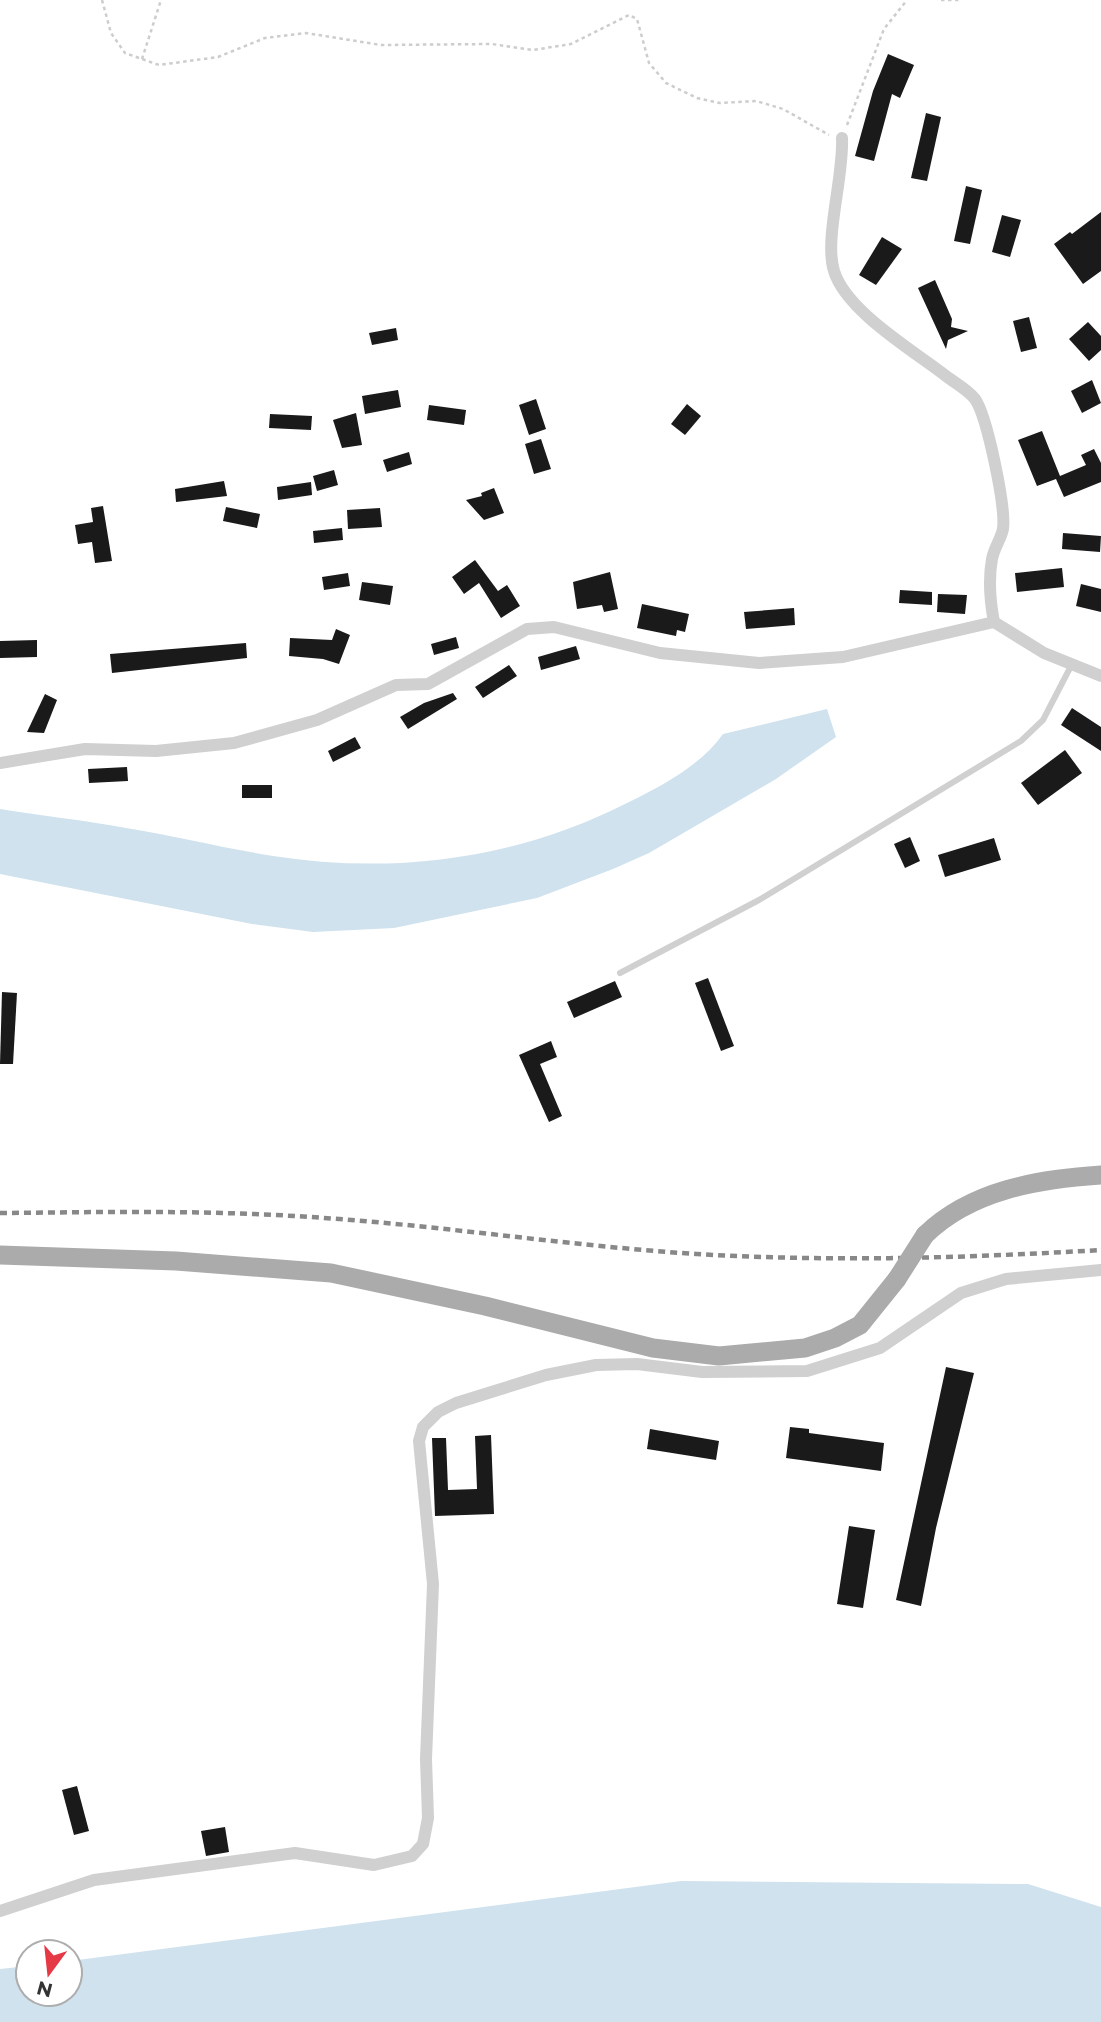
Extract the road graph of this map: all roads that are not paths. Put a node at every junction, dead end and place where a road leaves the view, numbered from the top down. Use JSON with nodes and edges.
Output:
{"nodes":[{"id":1,"x":842,"y":138,"type":"road end"},
{"id":2,"x":995,"y":622,"type":"junction"},
{"id":3,"x":1071,"y":666,"type":"junction"},
{"id":4,"x":1101,"y":676,"type":"edge"},
{"id":5,"x":0,"y":763,"type":"edge"},
{"id":6,"x":620,"y":973,"type":"dead end"},
{"id":7,"x":1101,"y":1175,"type":"edge"},
{"id":8,"x":0,"y":1255,"type":"edge"},
{"id":9,"x":1101,"y":1270,"type":"edge"},
{"id":10,"x":805,"y":1348,"type":"junction"},
{"id":11,"x":807,"y":1371,"type":"junction"},
{"id":12,"x":0,"y":1911,"type":"edge"}],
"edges":[{"from":1,"to":2,"type":"street"},
{"from":2,"to":3,"type":"street"},
{"from":2,"to":5,"type":"street"},
{"from":3,"to":4,"type":"street"},
{"from":3,"to":6,"type":"lane"},
{"from":7,"to":10,"type":"main road","bridge":true},
{"from":8,"to":10,"type":"main road"},
{"from":9,"to":11,"type":"street"},
{"from":10,"to":11,"type":"street"},
{"from":11,"to":12,"type":"street"}]}
